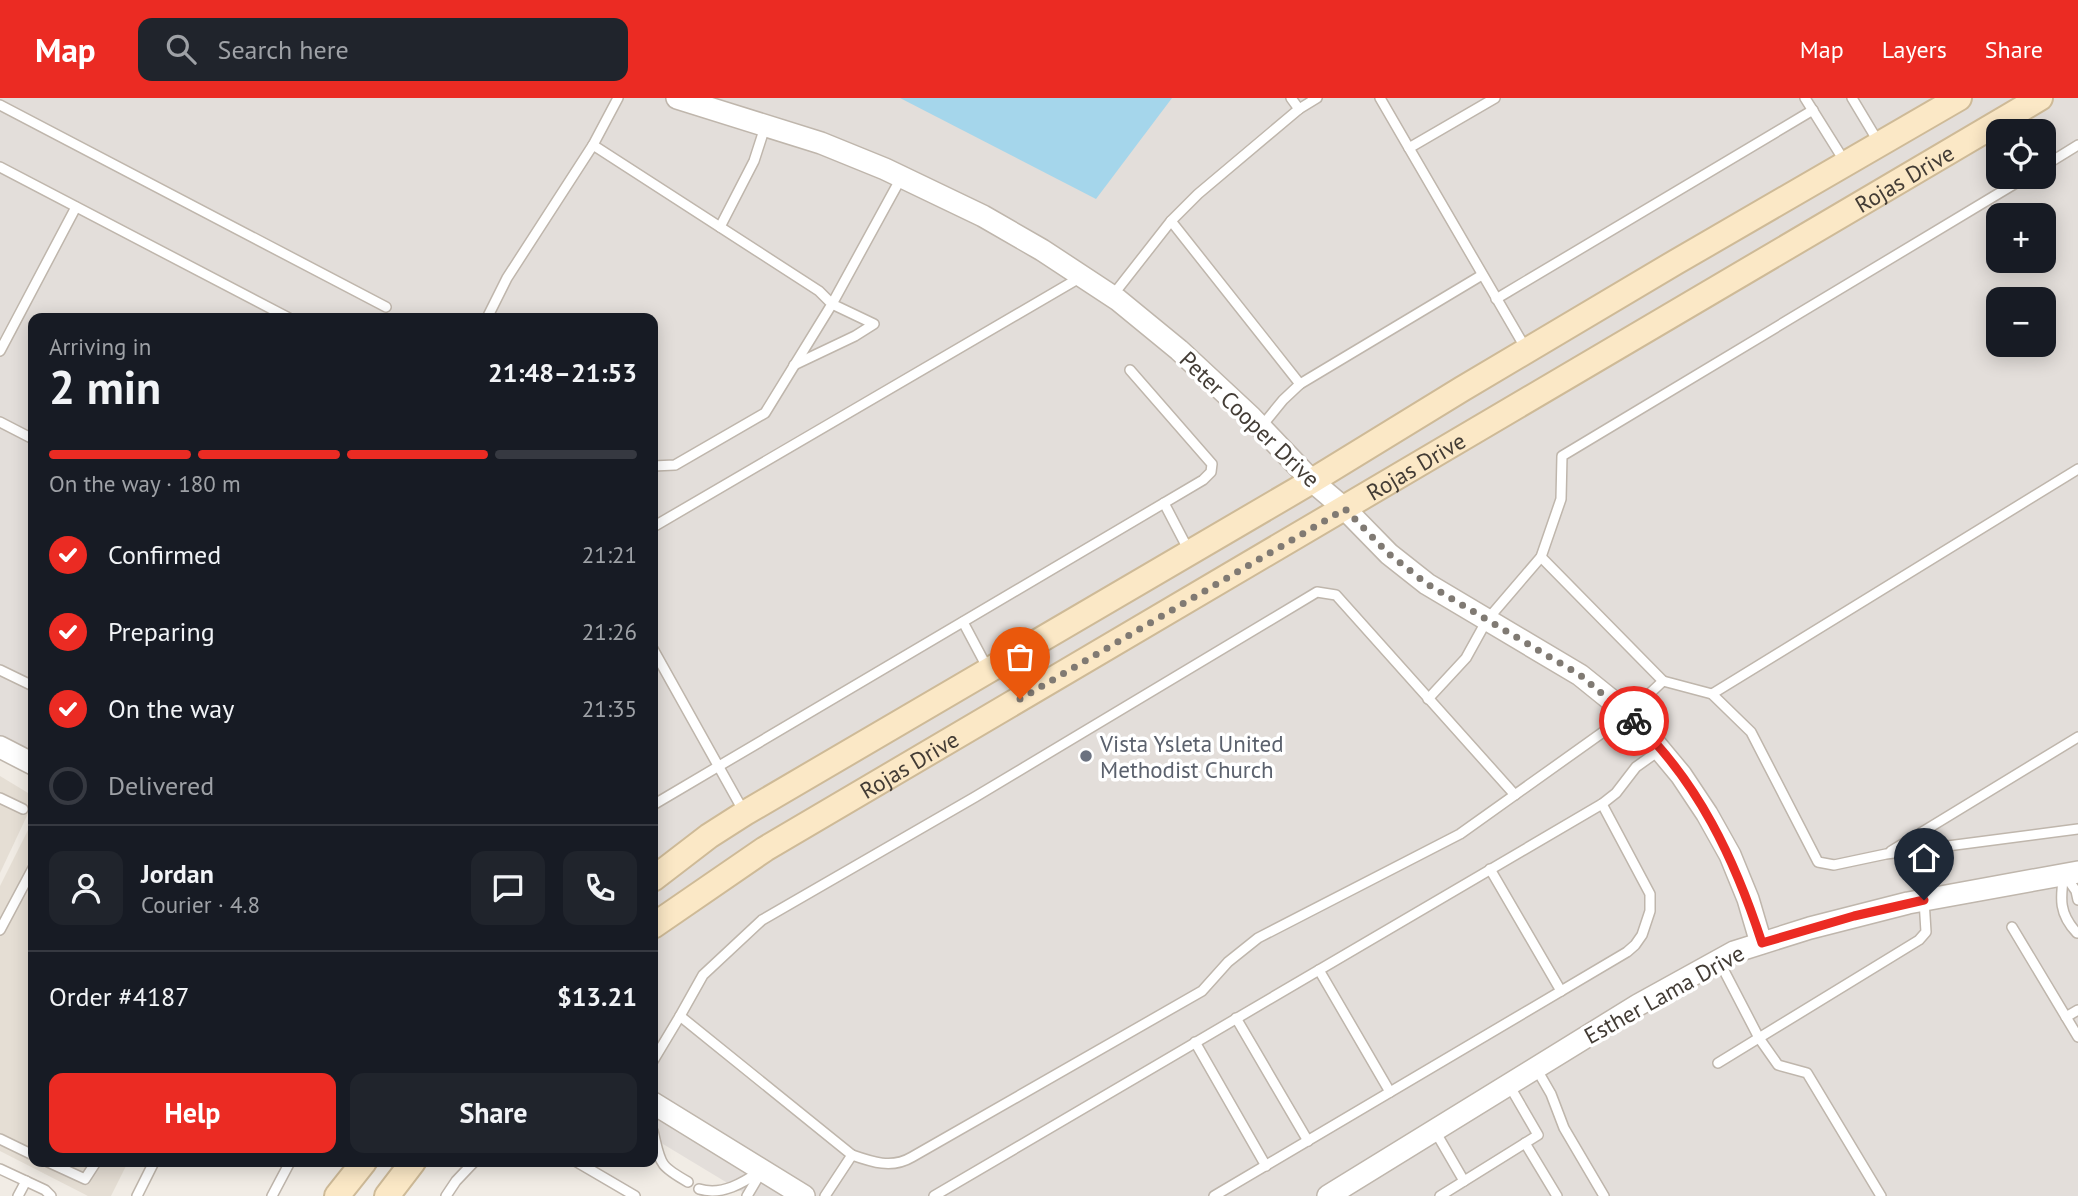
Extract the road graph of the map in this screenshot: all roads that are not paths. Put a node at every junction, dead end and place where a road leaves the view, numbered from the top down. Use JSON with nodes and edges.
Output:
{"nodes":[{"id":1,"x":618,"y":98,"type":"edge"},
{"id":2,"x":677,"y":98,"type":"edge"},
{"id":3,"x":1291,"y":98,"type":"edge"},
{"id":4,"x":1317,"y":98,"type":"edge"},
{"id":5,"x":1380,"y":98,"type":"edge"},
{"id":6,"x":1495,"y":98,"type":"edge"},
{"id":7,"x":1805,"y":98,"type":"edge"},
{"id":8,"x":1852,"y":98,"type":"edge"},
{"id":9,"x":1959,"y":98,"type":"edge"},
{"id":10,"x":2040,"y":98,"type":"edge"},
{"id":11,"x":0,"y":105,"type":"edge"},
{"id":12,"x":1299,"y":109,"type":"junction"},
{"id":13,"x":1813,"y":110,"type":"junction"},
{"id":14,"x":766,"y":125,"type":"junction"},
{"id":15,"x":593,"y":145,"type":"junction"},
{"id":16,"x":1880,"y":145,"type":"junction"},
{"id":17,"x":2078,"y":145,"type":"edge"},
{"id":18,"x":1409,"y":148,"type":"junction"},
{"id":19,"x":2056,"y":159,"type":"edge"},
{"id":20,"x":1847,"y":164,"type":"junction"},
{"id":21,"x":0,"y":167,"type":"edge"},
{"id":22,"x":901,"y":177,"type":"junction"},
{"id":23,"x":2006,"y":189,"type":"edge"},
{"id":24,"x":76,"y":207,"type":"junction"},
{"id":25,"x":1171,"y":221,"type":"junction"},
{"id":26,"x":720,"y":226,"type":"junction"},
{"id":27,"x":1482,"y":275,"type":"junction"},
{"id":28,"x":1082,"y":276,"type":"junction"},
{"id":29,"x":1112,"y":296,"type":"junction"},
{"id":30,"x":1496,"y":299,"type":"junction"},
{"id":31,"x":832,"y":304,"type":"junction"},
{"id":32,"x":386,"y":307,"type":"dead end"},
{"id":33,"x":279,"y":313,"type":"edge"},
{"id":34,"x":490,"y":313,"type":"edge"},
{"id":35,"x":1527,"y":350,"type":"junction"},
{"id":36,"x":0,"y":351,"type":"edge"},
{"id":37,"x":794,"y":365,"type":"junction"},
{"id":38,"x":1130,"y":370,"type":"dead end"},
{"id":39,"x":1300,"y":384,"type":"junction"},
{"id":40,"x":0,"y":422,"type":"edge"},
{"id":41,"x":1261,"y":427,"type":"junction"},
{"id":42,"x":28,"y":436,"type":"edge"},
{"id":43,"x":658,"y":466,"type":"edge"},
{"id":44,"x":2078,"y":470,"type":"edge"},
{"id":45,"x":1312,"y":481,"type":"junction"},
{"id":46,"x":1164,"y":503,"type":"junction"},
{"id":47,"x":1345,"y":509,"type":"junction"},
{"id":48,"x":658,"y":524,"type":"edge"},
{"id":49,"x":1190,"y":552,"type":"junction"},
{"id":50,"x":1541,"y":557,"type":"junction"},
{"id":51,"x":1487,"y":620,"type":"junction"},
{"id":52,"x":963,"y":622,"type":"junction"},
{"id":53,"x":658,"y":658,"type":"edge"},
{"id":54,"x":0,"y":670,"type":"edge"},
{"id":55,"x":989,"y":670,"type":"junction"},
{"id":56,"x":1663,"y":681,"type":"junction"},
{"id":57,"x":28,"y":684,"type":"edge"},
{"id":58,"x":1712,"y":694,"type":"junction"},
{"id":59,"x":1428,"y":699,"type":"junction"},
{"id":60,"x":1627,"y":715,"type":"junction"},
{"id":61,"x":2078,"y":737,"type":"edge"},
{"id":62,"x":0,"y":747,"type":"edge"},
{"id":63,"x":1660,"y":750,"type":"junction"},
{"id":64,"x":28,"y":761,"type":"edge"},
{"id":65,"x":719,"y":766,"type":"junction"},
{"id":66,"x":1514,"y":795,"type":"junction"},
{"id":67,"x":0,"y":798,"type":"edge"},
{"id":68,"x":658,"y":802,"type":"edge"},
{"id":69,"x":1602,"y":804,"type":"junction"},
{"id":70,"x":23,"y":809,"type":"dead end"},
{"id":71,"x":745,"y":813,"type":"junction"},
{"id":72,"x":2078,"y":829,"type":"edge"},
{"id":73,"x":1886,"y":854,"type":"junction"},
{"id":74,"x":1490,"y":869,"type":"junction"},
{"id":75,"x":2071,"y":873,"type":"edge"},
{"id":76,"x":658,"y":875,"type":"edge"},
{"id":77,"x":28,"y":877,"type":"edge"},
{"id":78,"x":1924,"y":900,"type":"junction"},
{"id":79,"x":2078,"y":900,"type":"edge"},
{"id":80,"x":658,"y":922,"type":"edge"},
{"id":81,"x":2012,"y":927,"type":"dead end"},
{"id":82,"x":0,"y":930,"type":"edge"},
{"id":83,"x":2078,"y":934,"type":"edge"},
{"id":84,"x":1762,"y":943,"type":"junction"},
{"id":85,"x":1718,"y":960,"type":"junction"},
{"id":86,"x":1319,"y":970,"type":"junction"},
{"id":87,"x":1560,"y":991,"type":"junction"},
{"id":88,"x":2078,"y":1010,"type":"edge"},
{"id":89,"x":680,"y":1016,"type":"junction"},
{"id":90,"x":2066,"y":1017,"type":"junction"},
{"id":91,"x":1236,"y":1018,"type":"junction"},
{"id":92,"x":2078,"y":1037,"type":"edge"},
{"id":93,"x":1759,"y":1038,"type":"junction"},
{"id":94,"x":1195,"y":1042,"type":"junction"},
{"id":95,"x":658,"y":1053,"type":"edge"},
{"id":96,"x":1718,"y":1063,"type":"dead end"},
{"id":97,"x":1535,"y":1067,"type":"junction"},
{"id":98,"x":1508,"y":1083,"type":"junction"},
{"id":99,"x":1390,"y":1092,"type":"junction"},
{"id":100,"x":658,"y":1106,"type":"edge"},
{"id":101,"x":1434,"y":1129,"type":"junction"},
{"id":102,"x":0,"y":1139,"type":"edge"},
{"id":103,"x":1308,"y":1141,"type":"junction"},
{"id":104,"x":1525,"y":1143,"type":"junction"},
{"id":105,"x":28,"y":1153,"type":"edge"},
{"id":106,"x":658,"y":1154,"type":"edge"},
{"id":107,"x":852,"y":1155,"type":"junction"},
{"id":108,"x":1266,"y":1166,"type":"junction"},
{"id":109,"x":59,"y":1167,"type":"edge"},
{"id":110,"x":93,"y":1167,"type":"edge"},
{"id":111,"x":152,"y":1167,"type":"edge"},
{"id":112,"x":288,"y":1167,"type":"edge"},
{"id":113,"x":360,"y":1167,"type":"edge"},
{"id":114,"x":408,"y":1167,"type":"edge"},
{"id":115,"x":469,"y":1167,"type":"edge"},
{"id":116,"x":586,"y":1167,"type":"edge"},
{"id":117,"x":0,"y":1169,"type":"edge"},
{"id":118,"x":763,"y":1169,"type":"junction"},
{"id":119,"x":26,"y":1181,"type":"junction"},
{"id":120,"x":1464,"y":1181,"type":"junction"},
{"id":121,"x":688,"y":1182,"type":"dead end"},
{"id":122,"x":699,"y":1188,"type":"dead end"},
{"id":123,"x":791,"y":1192,"type":"edge"},
{"id":124,"x":276,"y":1194,"type":"edge"},
{"id":125,"x":18,"y":1196,"type":"edge"},
{"id":126,"x":51,"y":1196,"type":"edge"},
{"id":127,"x":137,"y":1196,"type":"edge"},
{"id":128,"x":337,"y":1196,"type":"edge"},
{"id":129,"x":387,"y":1196,"type":"edge"},
{"id":130,"x":446,"y":1196,"type":"edge"},
{"id":131,"x":635,"y":1196,"type":"edge"},
{"id":132,"x":747,"y":1196,"type":"edge"},
{"id":133,"x":825,"y":1196,"type":"edge"},
{"id":134,"x":934,"y":1196,"type":"edge"},
{"id":135,"x":1214,"y":1196,"type":"edge"},
{"id":136,"x":1328,"y":1196,"type":"edge"},
{"id":137,"x":1440,"y":1196,"type":"edge"},
{"id":138,"x":1557,"y":1196,"type":"edge"},
{"id":139,"x":1604,"y":1196,"type":"edge"},
{"id":140,"x":1881,"y":1196,"type":"edge"}],
"edges":[{"from":1,"to":15,"type":"lane"},
{"from":2,"to":14,"type":"street","name":"Peter Cooper Drive"},
{"from":3,"to":12,"type":"lane"},
{"from":4,"to":12,"type":"lane"},
{"from":5,"to":18,"type":"lane"},
{"from":6,"to":18,"type":"lane"},
{"from":7,"to":13,"type":"lane"},
{"from":8,"to":16,"type":"lane"},
{"from":9,"to":16,"type":"main road","name":"Rojas Drive"},
{"from":10,"to":47,"type":"main road","name":"Rojas Drive"},
{"from":11,"to":32,"type":"lane"},
{"from":12,"to":25,"type":"lane"},
{"from":13,"to":20,"type":"lane"},
{"from":13,"to":30,"type":"lane"},
{"from":14,"to":22,"type":"street","name":"Peter Cooper Drive"},
{"from":14,"to":26,"type":"lane"},
{"from":15,"to":26,"type":"lane"},
{"from":15,"to":34,"type":"lane"},
{"from":16,"to":20,"type":"main road","name":"Rojas Drive"},
{"from":17,"to":19,"type":"lane"},
{"from":18,"to":27,"type":"lane"},
{"from":20,"to":35,"type":"main road","name":"Rojas Drive"},
{"from":21,"to":24,"type":"lane"},
{"from":22,"to":28,"type":"street","name":"Peter Cooper Drive"},
{"from":22,"to":31,"type":"lane"},
{"from":23,"to":50,"type":"lane"},
{"from":24,"to":33,"type":"lane"},
{"from":24,"to":36,"type":"lane"},
{"from":25,"to":29,"type":"lane"},
{"from":25,"to":39,"type":"lane"},
{"from":26,"to":31,"type":"lane"},
{"from":27,"to":30,"type":"lane"},
{"from":27,"to":39,"type":"lane"},
{"from":28,"to":29,"type":"street","name":"Peter Cooper Drive"},
{"from":28,"to":48,"type":"lane"},
{"from":29,"to":41,"type":"street","name":"Peter Cooper Drive"},
{"from":30,"to":35,"type":"lane"},
{"from":31,"to":37,"type":"lane"},
{"from":31,"to":37,"type":"lane"},
{"from":35,"to":45,"type":"main road","name":"Rojas Drive"},
{"from":37,"to":43,"type":"lane"},
{"from":38,"to":46,"type":"lane"},
{"from":39,"to":41,"type":"lane"},
{"from":40,"to":42,"type":"lane"},
{"from":41,"to":45,"type":"street","name":"Peter Cooper Drive"},
{"from":44,"to":58,"type":"lane"},
{"from":45,"to":47,"type":"street","name":"Peter Cooper Drive"},
{"from":45,"to":49,"type":"main road","name":"Rojas Drive"},
{"from":46,"to":49,"type":"lane"},
{"from":46,"to":52,"type":"lane"},
{"from":47,"to":51,"type":"street","name":"Peter Cooper Drive"},
{"from":47,"to":80,"type":"main road","name":"Rojas Drive"},
{"from":49,"to":55,"type":"main road","name":"Rojas Drive"},
{"from":50,"to":51,"type":"lane"},
{"from":50,"to":56,"type":"lane"},
{"from":51,"to":59,"type":"lane"},
{"from":51,"to":60,"type":"street","name":"Peter Cooper Drive"},
{"from":52,"to":55,"type":"lane"},
{"from":52,"to":65,"type":"lane"},
{"from":53,"to":65,"type":"lane"},
{"from":54,"to":57,"type":"lane"},
{"from":55,"to":71,"type":"main road","name":"Rojas Drive"},
{"from":56,"to":58,"type":"lane"},
{"from":56,"to":60,"type":"lane"},
{"from":58,"to":73,"type":"lane"},
{"from":59,"to":66,"type":"lane"},
{"from":59,"to":89,"type":"lane"},
{"from":60,"to":63,"type":"street","name":"Peter Cooper Drive"},
{"from":60,"to":66,"type":"lane"},
{"from":61,"to":73,"type":"lane"},
{"from":62,"to":64,"type":"street"},
{"from":63,"to":69,"type":"lane"},
{"from":63,"to":84,"type":"street","name":"Peter Cooper Drive"},
{"from":65,"to":68,"type":"lane"},
{"from":65,"to":71,"type":"lane"},
{"from":66,"to":107,"type":"lane"},
{"from":67,"to":70,"type":"lane"},
{"from":69,"to":74,"type":"lane"},
{"from":69,"to":87,"type":"lane"},
{"from":71,"to":76,"type":"main road","name":"Rojas Drive"},
{"from":72,"to":73,"type":"lane"},
{"from":74,"to":86,"type":"lane"},
{"from":74,"to":87,"type":"lane"},
{"from":75,"to":78,"type":"street","name":"Esther Lama Drive"},
{"from":75,"to":79,"type":"lane"},
{"from":75,"to":83,"type":"lane"},
{"from":77,"to":82,"type":"lane"},
{"from":78,"to":84,"type":"street","name":"Esther Lama Drive"},
{"from":78,"to":93,"type":"lane"},
{"from":81,"to":90,"type":"lane"},
{"from":84,"to":85,"type":"street","name":"Esther Lama Drive"},
{"from":85,"to":93,"type":"lane"},
{"from":85,"to":97,"type":"street","name":"Esther Lama Drive"},
{"from":86,"to":91,"type":"lane"},
{"from":86,"to":99,"type":"lane"},
{"from":87,"to":99,"type":"lane"},
{"from":88,"to":90,"type":"lane"},
{"from":89,"to":95,"type":"lane"},
{"from":89,"to":107,"type":"lane"},
{"from":90,"to":92,"type":"lane"},
{"from":91,"to":94,"type":"lane"},
{"from":91,"to":103,"type":"lane"},
{"from":93,"to":96,"type":"lane"},
{"from":93,"to":140,"type":"lane"},
{"from":94,"to":108,"type":"lane"},
{"from":94,"to":134,"type":"lane"},
{"from":97,"to":98,"type":"street","name":"Esther Lama Drive"},
{"from":97,"to":139,"type":"lane"},
{"from":98,"to":101,"type":"street","name":"Esther Lama Drive"},
{"from":98,"to":104,"type":"lane"},
{"from":99,"to":103,"type":"lane"},
{"from":100,"to":118,"type":"street"},
{"from":101,"to":120,"type":"lane"},
{"from":101,"to":136,"type":"street","name":"Esther Lama Drive"},
{"from":102,"to":105,"type":"lane"},
{"from":103,"to":108,"type":"lane"},
{"from":104,"to":120,"type":"lane"},
{"from":104,"to":138,"type":"lane"},
{"from":106,"to":121,"type":"lane"},
{"from":107,"to":133,"type":"lane"},
{"from":108,"to":135,"type":"lane"},
{"from":109,"to":110,"type":"lane"},
{"from":111,"to":127,"type":"lane"},
{"from":112,"to":124,"type":"lane"},
{"from":113,"to":128,"type":"main road"},
{"from":114,"to":129,"type":"main road"},
{"from":115,"to":130,"type":"lane"},
{"from":116,"to":131,"type":"lane"},
{"from":117,"to":119,"type":"lane"},
{"from":118,"to":122,"type":"lane"},
{"from":118,"to":123,"type":"street"},
{"from":118,"to":132,"type":"lane"},
{"from":119,"to":125,"type":"lane"},
{"from":119,"to":126,"type":"lane"},
{"from":120,"to":137,"type":"lane"}]}
